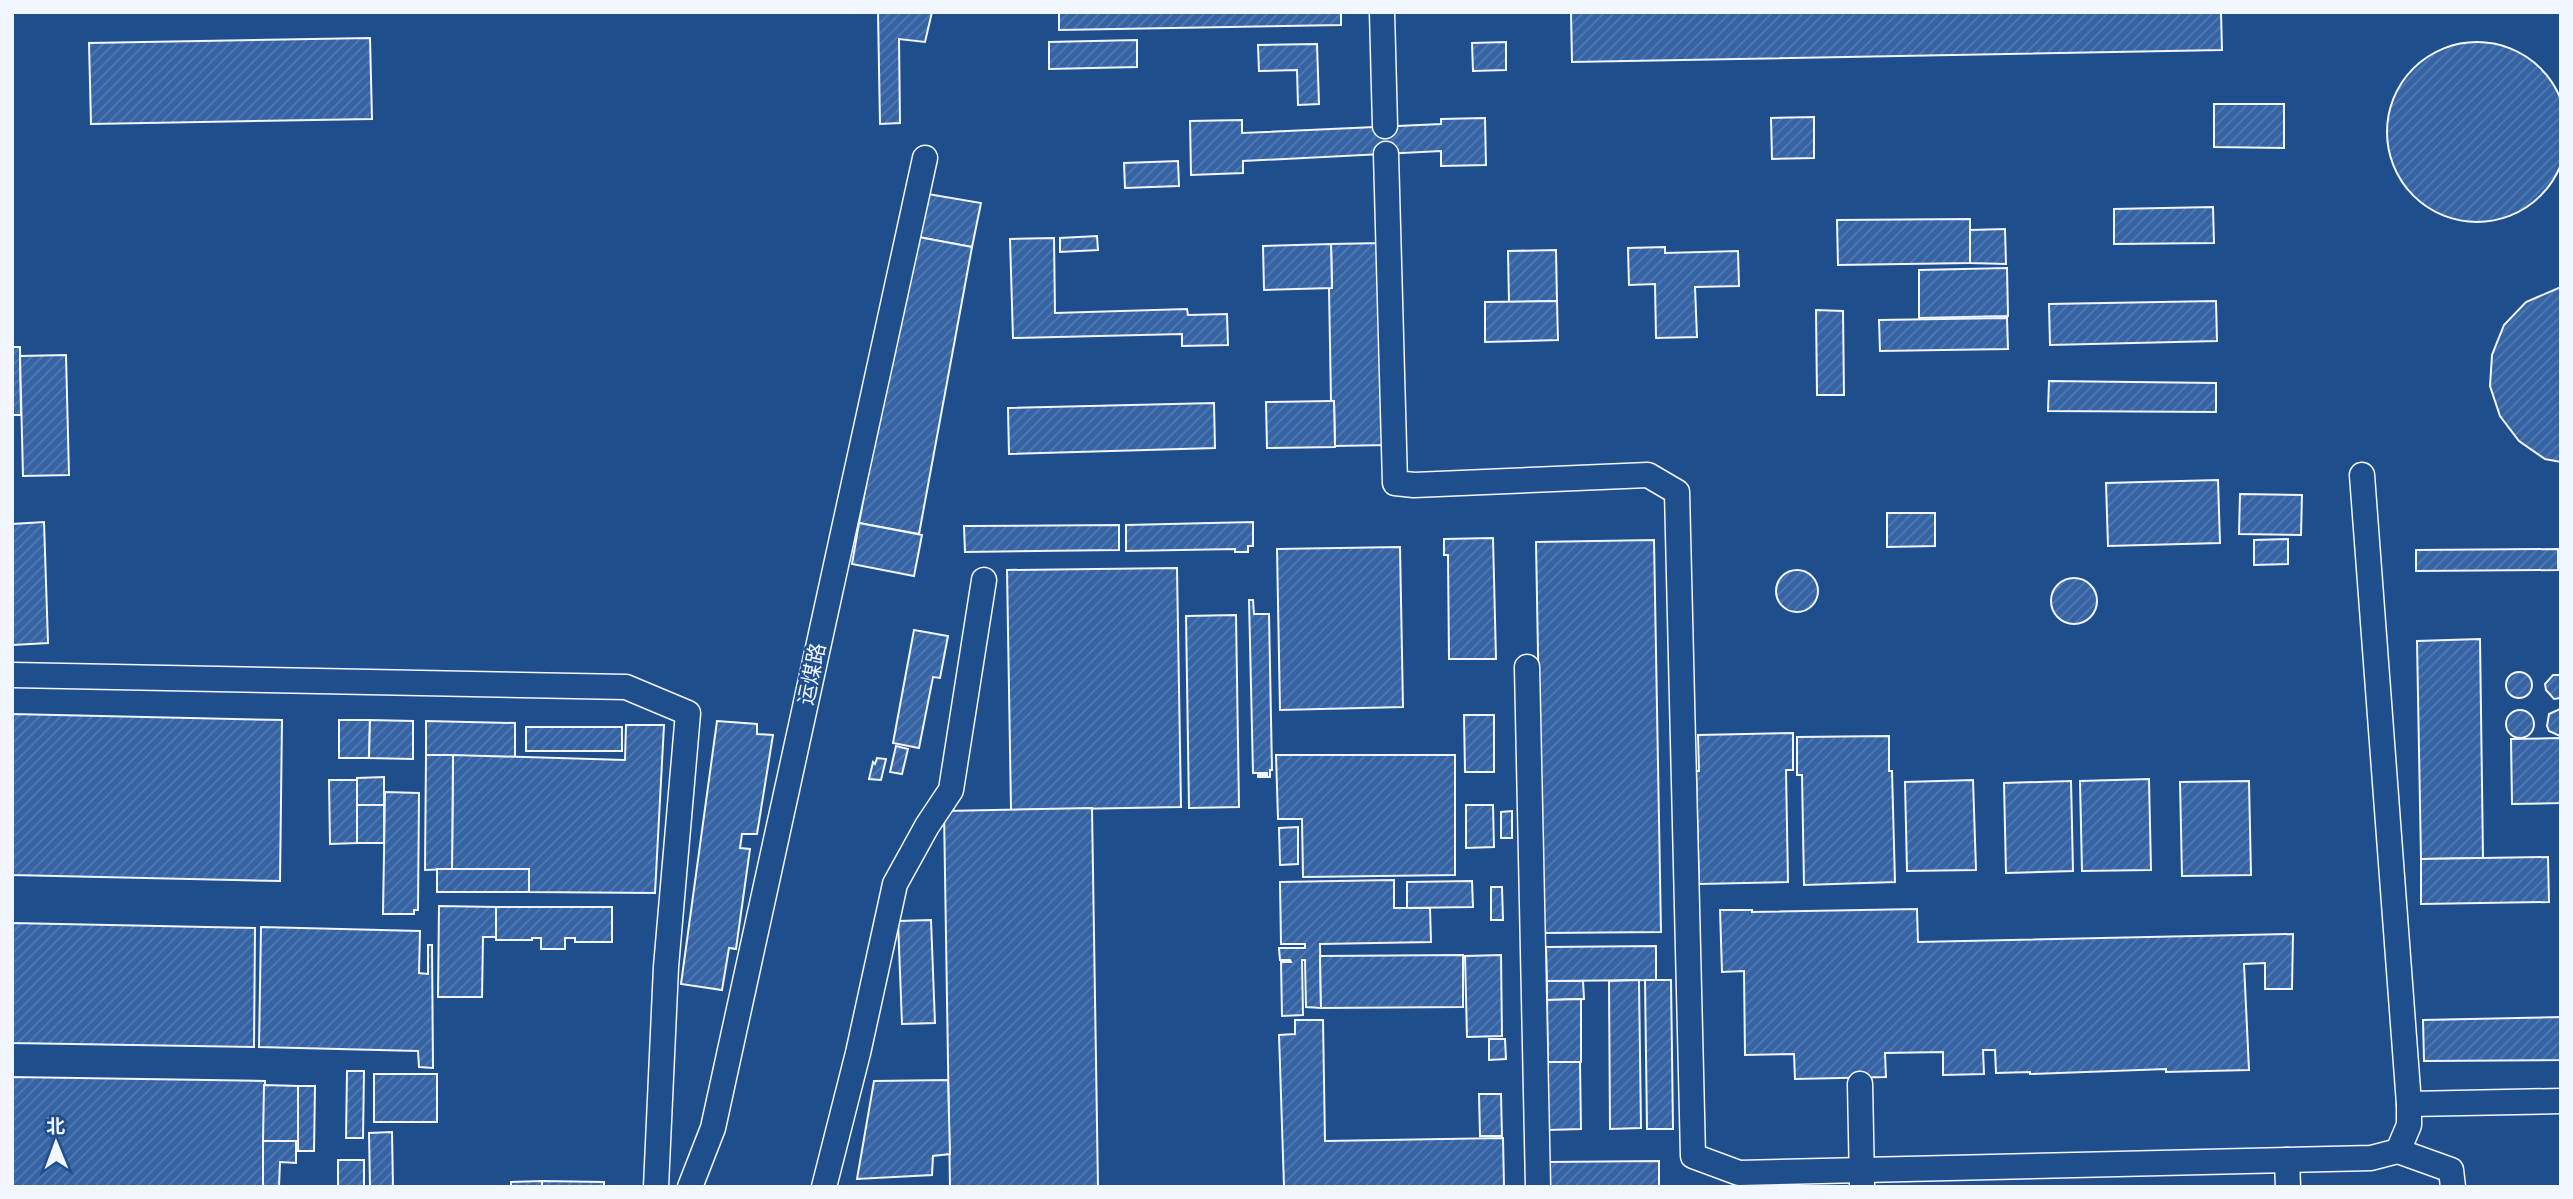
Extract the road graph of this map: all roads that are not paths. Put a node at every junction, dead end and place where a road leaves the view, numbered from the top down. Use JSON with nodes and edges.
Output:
{"nodes":[{"id":1,"x":1382,"y":12,"type":"edge"},
{"id":2,"x":1385,"y":126,"type":"dead end"},
{"id":3,"x":1386,"y":154,"type":"dead end"},
{"id":4,"x":925,"y":158,"type":"dead end"},
{"id":5,"x":2362,"y":475,"type":"dead end"},
{"id":6,"x":984,"y":580,"type":"dead end"},
{"id":7,"x":1527,"y":667,"type":"dead end"},
{"id":8,"x":12,"y":675,"type":"edge"},
{"id":9,"x":1860,"y":1084,"type":"dead end"},
{"id":10,"x":2561,"y":1101,"type":"edge"},
{"id":11,"x":2409,"y":1104,"type":"junction"},
{"id":12,"x":2398,"y":1151,"type":"junction"},
{"id":13,"x":2287,"y":1160,"type":"junction"},
{"id":14,"x":1862,"y":1179,"type":"edge"},
{"id":15,"x":656,"y":1187,"type":"edge"},
{"id":16,"x":690,"y":1187,"type":"edge"},
{"id":17,"x":824,"y":1187,"type":"edge"},
{"id":18,"x":1538,"y":1187,"type":"edge"},
{"id":19,"x":2288,"y":1187,"type":"edge"},
{"id":20,"x":2453,"y":1187,"type":"edge"}],
"edges":[{"from":1,"to":2,"type":"street"},
{"from":3,"to":14,"type":"street"},
{"from":4,"to":16,"type":"street","name":"运煤路"},
{"from":5,"to":11,"type":"street"},
{"from":6,"to":17,"type":"street"},
{"from":7,"to":18,"type":"street"},
{"from":8,"to":15,"type":"street"},
{"from":9,"to":14,"type":"street"},
{"from":10,"to":11,"type":"street"},
{"from":11,"to":12,"type":"street"},
{"from":12,"to":13,"type":"street"},
{"from":12,"to":20,"type":"street"},
{"from":13,"to":14,"type":"street"},
{"from":13,"to":19,"type":"street"}]}
